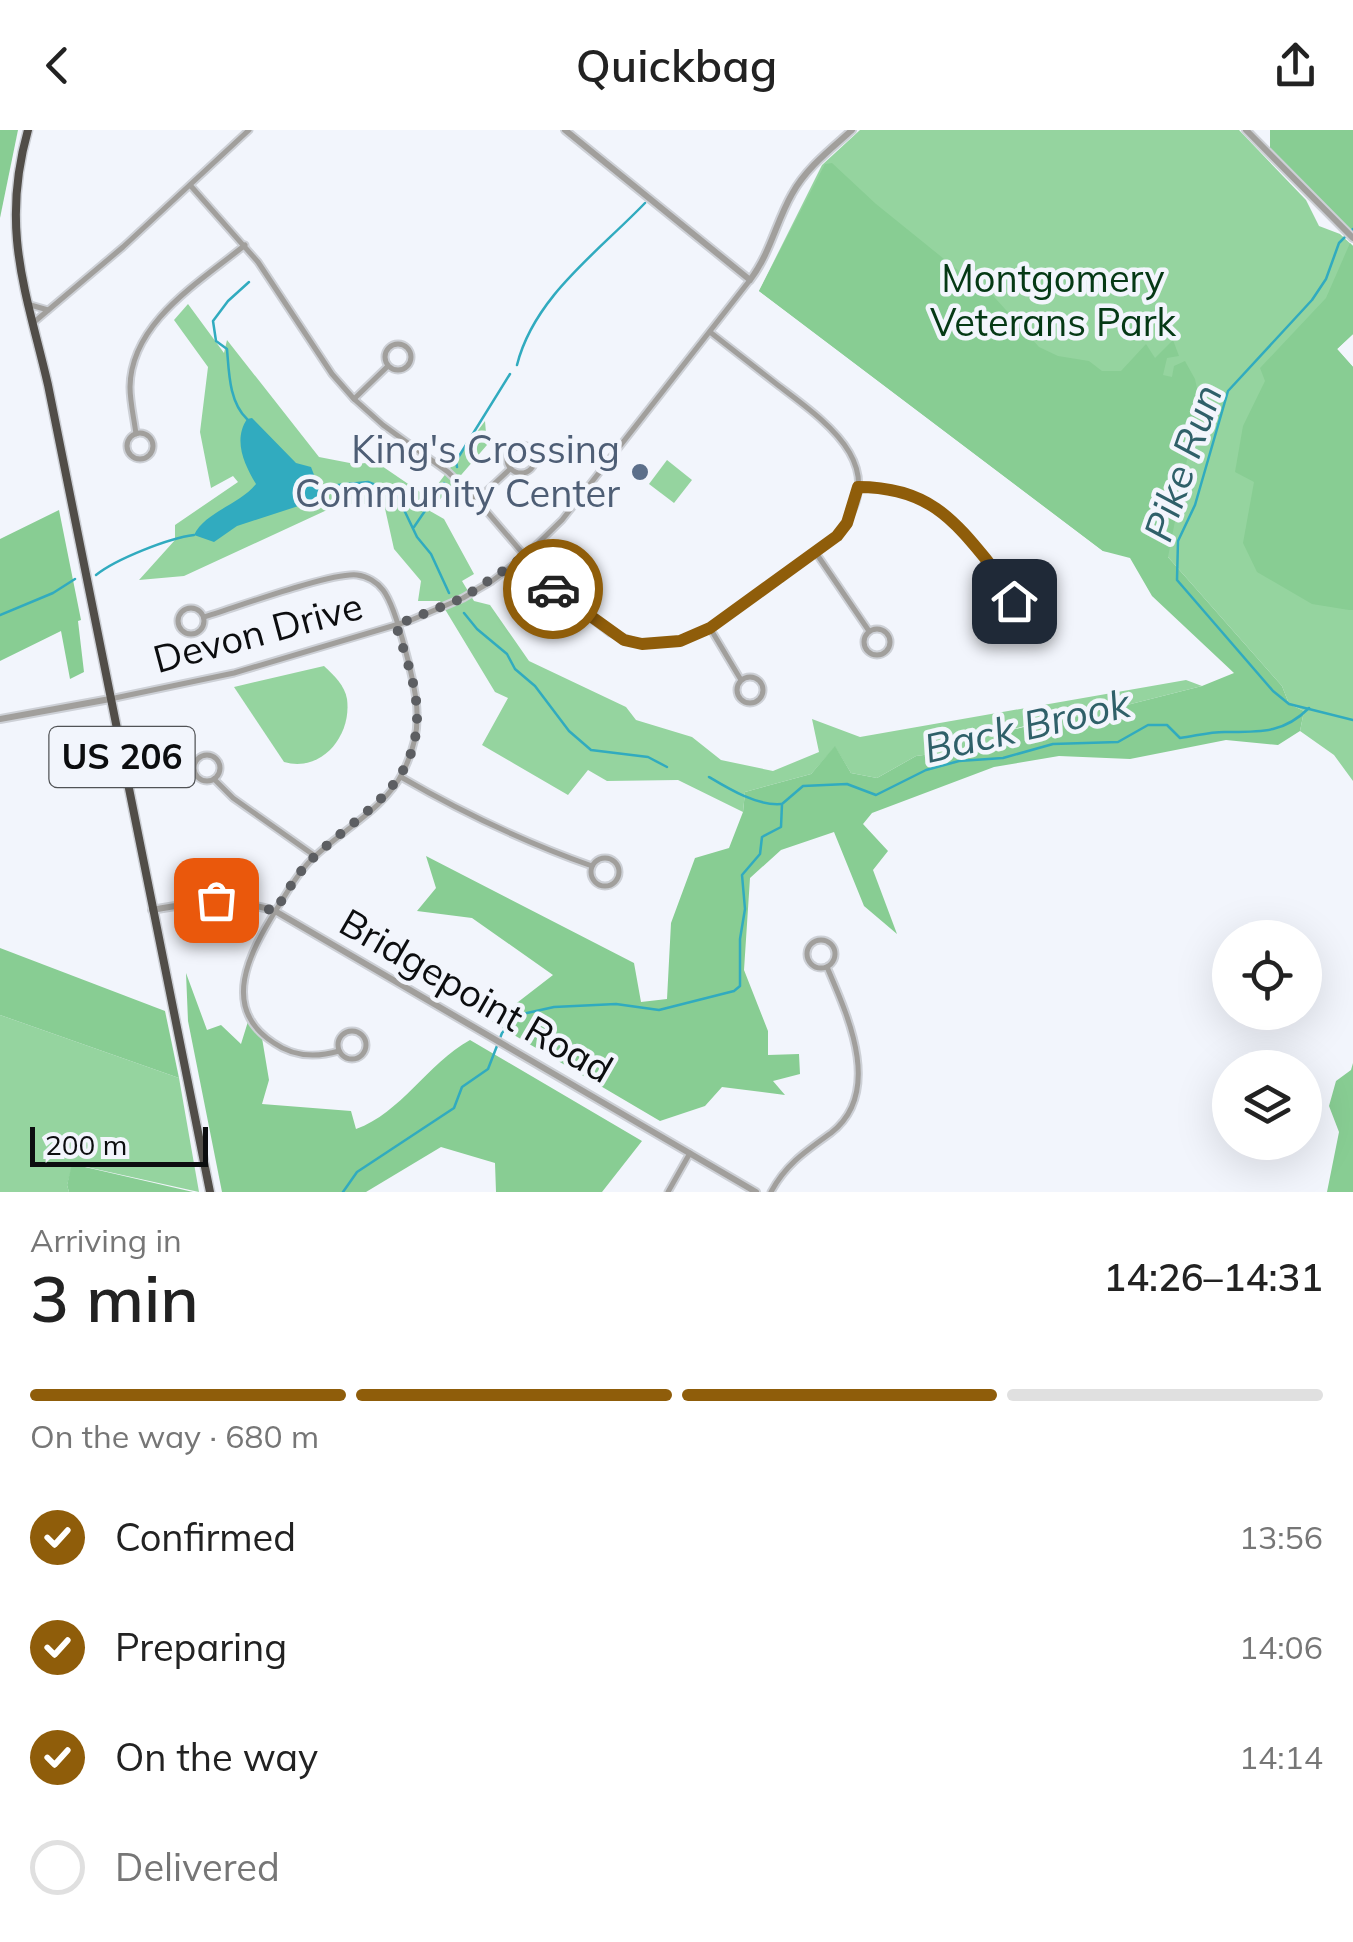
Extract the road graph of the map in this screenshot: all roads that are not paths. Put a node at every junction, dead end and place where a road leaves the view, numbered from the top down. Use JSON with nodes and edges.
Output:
{"nodes":[{"id":1,"x":28,"y":130,"type":"edge"},
{"id":2,"x":249,"y":130,"type":"edge"},
{"id":3,"x":565,"y":130,"type":"edge"},
{"id":4,"x":852,"y":130,"type":"edge"},
{"id":5,"x":1246,"y":130,"type":"edge"},
{"id":6,"x":190,"y":185,"type":"junction"},
{"id":7,"x":1353,"y":238,"type":"edge"},
{"id":8,"x":245,"y":245,"type":"junction"},
{"id":9,"x":750,"y":280,"type":"junction"},
{"id":10,"x":28,"y":304,"type":"junction"},
{"id":11,"x":48,"y":310,"type":"junction"},
{"id":12,"x":33,"y":323,"type":"junction"},
{"id":13,"x":710,"y":332,"type":"junction"},
{"id":14,"x":388,"y":366,"type":"junction"},
{"id":15,"x":354,"y":399,"type":"junction"},
{"id":16,"x":136,"y":434,"type":"junction"},
{"id":17,"x":510,"y":469,"type":"junction"},
{"id":18,"x":858,"y":487,"type":"junction"},
{"id":19,"x":476,"y":500,"type":"junction"},
{"id":20,"x":816,"y":554,"type":"junction"},
{"id":21,"x":525,"y":556,"type":"junction"},
{"id":22,"x":1003,"y":580,"type":"junction"},
{"id":23,"x":204,"y":617,"type":"junction"},
{"id":24,"x":396,"y":625,"type":"junction"},
{"id":25,"x":710,"y":628,"type":"junction"},
{"id":26,"x":870,"y":631,"type":"junction"},
{"id":27,"x":742,"y":680,"type":"junction"},
{"id":28,"x":110,"y":699,"type":"junction"},
{"id":29,"x":0,"y":720,"type":"edge"},
{"id":30,"x":400,"y":777,"type":"junction"},
{"id":31,"x":214,"y":779,"type":"junction"},
{"id":32,"x":315,"y":856,"type":"junction"},
{"id":33,"x":592,"y":866,"type":"junction"},
{"id":34,"x":152,"y":910,"type":"junction"},
{"id":35,"x":275,"y":911,"type":"junction"},
{"id":36,"x":827,"y":966,"type":"junction"},
{"id":37,"x":339,"y":1051,"type":"junction"},
{"id":38,"x":690,"y":1153,"type":"junction"},
{"id":39,"x":210,"y":1192,"type":"edge"},
{"id":40,"x":668,"y":1192,"type":"edge"},
{"id":41,"x":756,"y":1192,"type":"edge"},
{"id":42,"x":771,"y":1192,"type":"edge"}],
"edges":[{"from":1,"to":10,"type":"highway","number":"US 206"},
{"from":2,"to":6,"type":"street"},
{"from":3,"to":9,"type":"street"},
{"from":4,"to":9,"type":"street"},
{"from":5,"to":7,"type":"street"},
{"from":6,"to":8,"type":"street"},
{"from":6,"to":11,"type":"street"},
{"from":8,"to":15,"type":"street"},
{"from":8,"to":16,"type":"street"},
{"from":9,"to":13,"type":"street","name":"Devon Drive"},
{"from":10,"to":11,"type":"street"},
{"from":10,"to":12,"type":"highway","number":"US 206"},
{"from":11,"to":12,"type":"street"},
{"from":12,"to":28,"type":"highway","number":"US 206"},
{"from":13,"to":18,"type":"street"},
{"from":13,"to":21,"type":"street","name":"Devon Drive"},
{"from":14,"to":14,"type":"street"},
{"from":14,"to":15,"type":"street"},
{"from":15,"to":19,"type":"street"},
{"from":16,"to":16,"type":"street"},
{"from":17,"to":17,"type":"street"},
{"from":17,"to":19,"type":"street"},
{"from":18,"to":20,"type":"street"},
{"from":18,"to":22,"type":"street"},
{"from":19,"to":21,"type":"street"},
{"from":20,"to":25,"type":"street"},
{"from":20,"to":26,"type":"street"},
{"from":21,"to":24,"type":"street","name":"Devon Drive"},
{"from":21,"to":25,"type":"street"},
{"from":22,"to":22,"type":"street"},
{"from":23,"to":23,"type":"street"},
{"from":23,"to":24,"type":"street"},
{"from":24,"to":28,"type":"street","name":"Devon Drive"},
{"from":24,"to":30,"type":"street"},
{"from":25,"to":27,"type":"street"},
{"from":26,"to":26,"type":"street"},
{"from":27,"to":27,"type":"street"},
{"from":28,"to":29,"type":"street"},
{"from":28,"to":34,"type":"highway","number":"US 206"},
{"from":30,"to":32,"type":"street"},
{"from":30,"to":33,"type":"street"},
{"from":31,"to":31,"type":"street"},
{"from":31,"to":32,"type":"street"},
{"from":32,"to":35,"type":"street"},
{"from":33,"to":33,"type":"street"},
{"from":34,"to":35,"type":"street","name":"Bridgepoint Road"},
{"from":34,"to":39,"type":"highway","number":"US 206"},
{"from":35,"to":37,"type":"street"},
{"from":35,"to":38,"type":"street","name":"Bridgepoint Road"},
{"from":36,"to":36,"type":"street"},
{"from":36,"to":42,"type":"street"},
{"from":37,"to":37,"type":"street"},
{"from":38,"to":40,"type":"street"},
{"from":38,"to":41,"type":"street","name":"Bridgepoint Road"}]}
